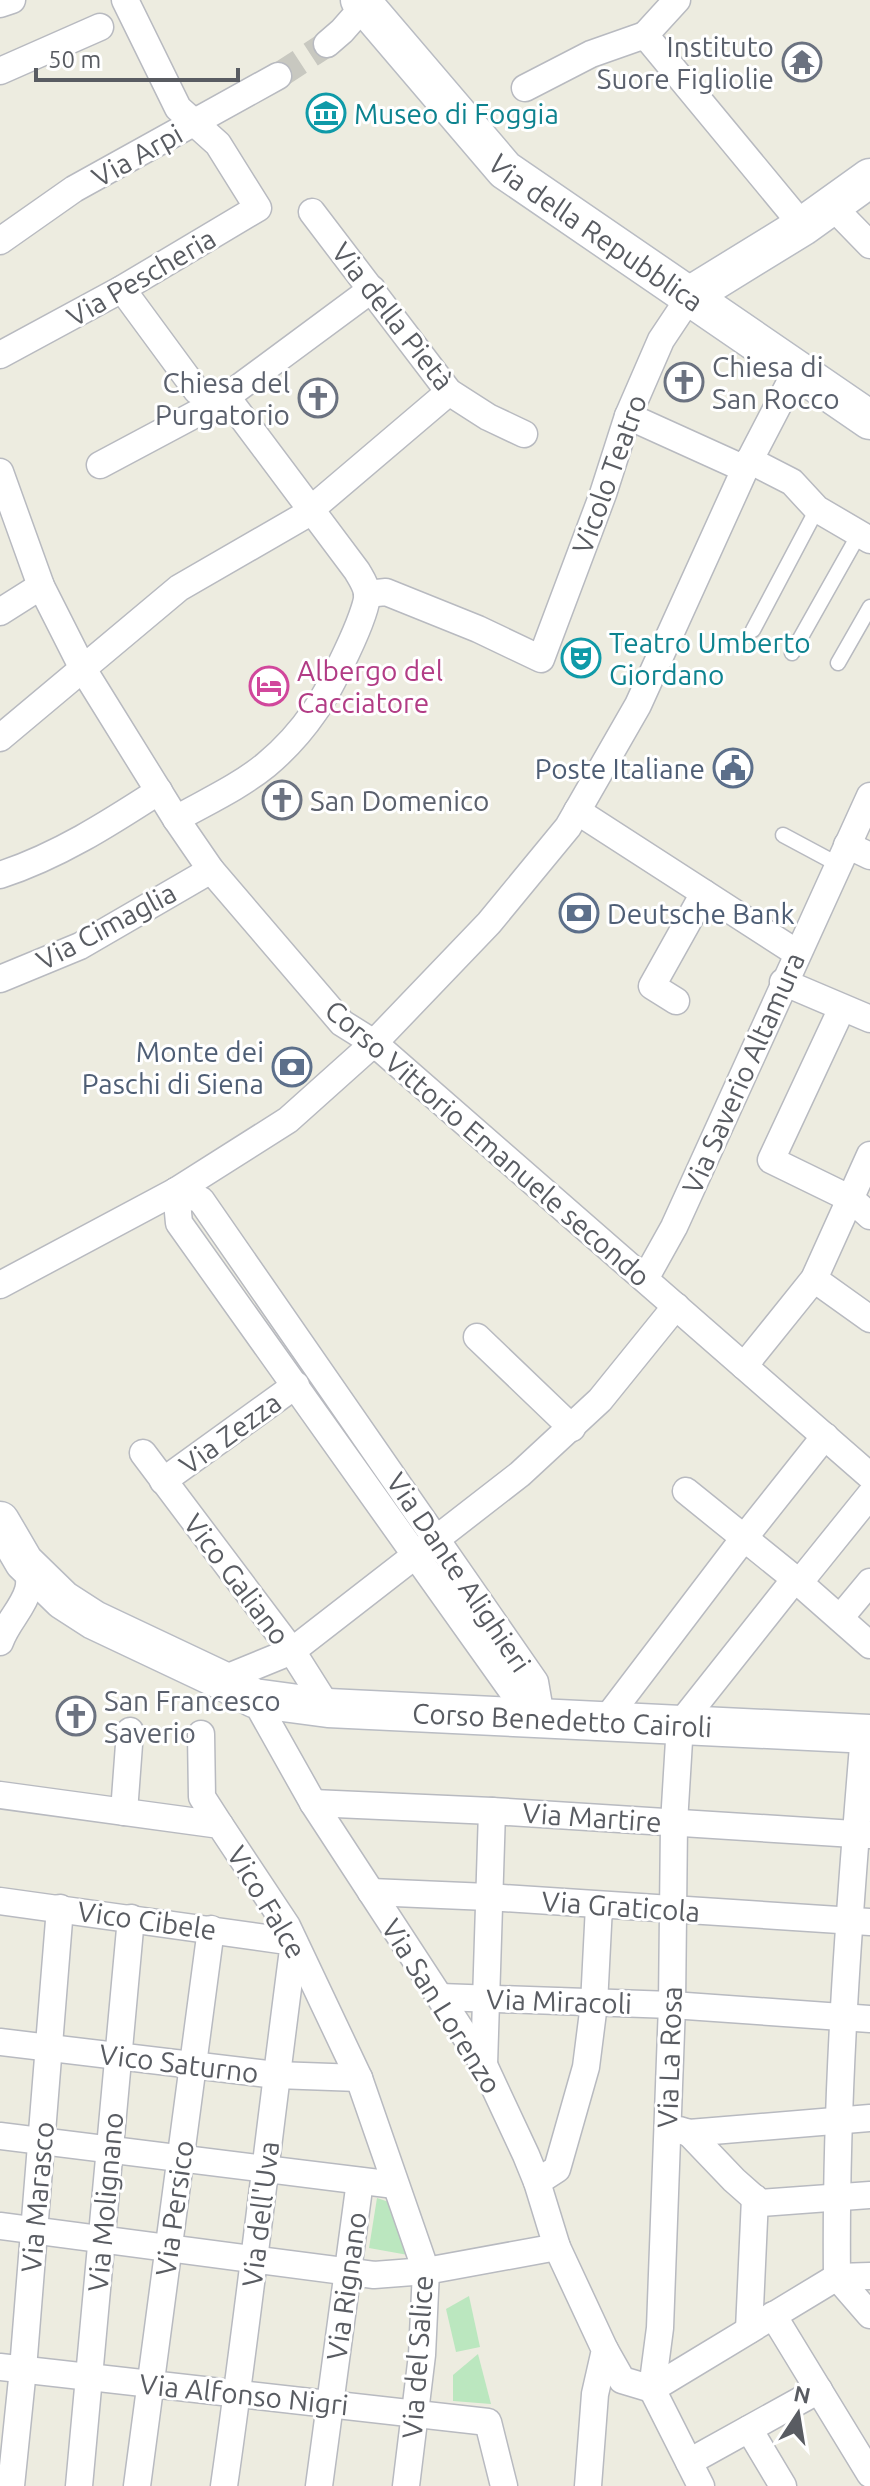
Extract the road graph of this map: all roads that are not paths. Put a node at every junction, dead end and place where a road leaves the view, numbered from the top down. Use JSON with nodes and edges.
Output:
{"nodes":[{"id":1,"x":12,"y":0,"type":"edge"},
{"id":2,"x":125,"y":0,"type":"edge"},
{"id":3,"x":677,"y":0,"type":"edge"},
{"id":4,"x":365,"y":2,"type":"edge"},
{"id":5,"x":0,"y":4,"type":"edge"},
{"id":6,"x":100,"y":27,"type":"dead end"},
{"id":7,"x":645,"y":35,"type":"junction"},
{"id":8,"x":327,"y":44,"type":"tunnel mouth"},
{"id":9,"x":0,"y":71,"type":"edge"},
{"id":10,"x":278,"y":76,"type":"tunnel mouth"},
{"id":11,"x":525,"y":88,"type":"dead end"},
{"id":12,"x":196,"y":121,"type":"junction"},
{"id":13,"x":870,"y":178,"type":"edge"},
{"id":14,"x":312,"y":212,"type":"dead end"},
{"id":15,"x":818,"y":216,"type":"junction"},
{"id":16,"x":0,"y":241,"type":"edge"},
{"id":17,"x":870,"y":245,"type":"edge"},
{"id":18,"x":122,"y":289,"type":"junction"},
{"id":19,"x":372,"y":289,"type":"junction"},
{"id":20,"x":691,"y":295,"type":"junction"},
{"id":21,"x":0,"y":355,"type":"edge"},
{"id":22,"x":796,"y":371,"type":"junction"},
{"id":23,"x":449,"y":392,"type":"junction"},
{"id":24,"x":222,"y":400,"type":"junction"},
{"id":25,"x":628,"y":416,"type":"junction"},
{"id":26,"x":870,"y":420,"type":"edge"},
{"id":27,"x":524,"y":434,"type":"dead end"},
{"id":28,"x":747,"y":464,"type":"junction"},
{"id":29,"x":100,"y":465,"type":"dead end"},
{"id":30,"x":0,"y":472,"type":"edge"},
{"id":31,"x":817,"y":509,"type":"junction"},
{"id":32,"x":310,"y":511,"type":"junction"},
{"id":33,"x":864,"y":537,"type":"edge"},
{"id":34,"x":41,"y":586,"type":"junction"},
{"id":35,"x":367,"y":594,"type":"junction"},
{"id":36,"x":870,"y":607,"type":"edge"},
{"id":37,"x":0,"y":612,"type":"edge"},
{"id":38,"x":753,"y":630,"type":"dead end"},
{"id":39,"x":792,"y":653,"type":"dead end"},
{"id":40,"x":838,"y":663,"type":"dead end"},
{"id":41,"x":83,"y":669,"type":"junction"},
{"id":42,"x":0,"y":738,"type":"edge"},
{"id":43,"x":159,"y":791,"type":"junction"},
{"id":44,"x":870,"y":796,"type":"edge"},
{"id":45,"x":176,"y":819,"type":"junction"},
{"id":46,"x":572,"y":819,"type":"junction"},
{"id":47,"x":783,"y":835,"type":"dead end"},
{"id":48,"x":852,"y":856,"type":"edge"},
{"id":49,"x":211,"y":870,"type":"junction"},
{"id":50,"x":0,"y":875,"type":"edge"},
{"id":51,"x":704,"y":893,"type":"junction"},
{"id":52,"x":797,"y":953,"type":"junction"},
{"id":53,"x":0,"y":979,"type":"edge"},
{"id":54,"x":783,"y":982,"type":"junction"},
{"id":55,"x":676,"y":1001,"type":"dead end"},
{"id":56,"x":842,"y":1008,"type":"junction"},
{"id":57,"x":870,"y":1019,"type":"edge"},
{"id":58,"x":374,"y":1043,"type":"junction"},
{"id":59,"x":870,"y":1155,"type":"edge"},
{"id":60,"x":176,"y":1191,"type":"junction"},
{"id":61,"x":861,"y":1208,"type":"edge"},
{"id":62,"x":645,"y":1279,"type":"junction"},
{"id":63,"x":814,"y":1279,"type":"junction"},
{"id":64,"x":0,"y":1285,"type":"edge"},
{"id":65,"x":676,"y":1306,"type":"junction"},
{"id":66,"x":870,"y":1319,"type":"edge"},
{"id":67,"x":477,"y":1337,"type":"dead end"},
{"id":68,"x":744,"y":1366,"type":"junction"},
{"id":69,"x":296,"y":1385,"type":"junction"},
{"id":70,"x":572,"y":1428,"type":"junction"},
{"id":71,"x":825,"y":1436,"type":"junction"},
{"id":72,"x":143,"y":1453,"type":"dead end"},
{"id":73,"x":870,"y":1476,"type":"edge"},
{"id":74,"x":163,"y":1481,"type":"junction"},
{"id":75,"x":686,"y":1491,"type":"dead end"},
{"id":76,"x":870,"y":1495,"type":"edge"},
{"id":77,"x":0,"y":1521,"type":"edge"},
{"id":78,"x":744,"y":1538,"type":"junction"},
{"id":79,"x":426,"y":1546,"type":"junction"},
{"id":80,"x":12,"y":1555,"type":"edge"},
{"id":81,"x":797,"y":1581,"type":"junction"},
{"id":82,"x":870,"y":1582,"type":"edge"},
{"id":83,"x":8,"y":1613,"type":"edge"},
{"id":84,"x":840,"y":1618,"type":"junction"},
{"id":85,"x":94,"y":1620,"type":"junction"},
{"id":86,"x":0,"y":1642,"type":"edge"},
{"id":87,"x":870,"y":1645,"type":"edge"},
{"id":88,"x":292,"y":1651,"type":"junction"},
{"id":89,"x":221,"y":1680,"type":"junction"},
{"id":90,"x":254,"y":1698,"type":"junction"},
{"id":91,"x":328,"y":1708,"type":"junction"},
{"id":92,"x":541,"y":1717,"type":"junction"},
{"id":93,"x":604,"y":1722,"type":"junction"},
{"id":94,"x":680,"y":1724,"type":"junction"},
{"id":95,"x":130,"y":1731,"type":"dead end"},
{"id":96,"x":201,"y":1734,"type":"dead end"},
{"id":97,"x":867,"y":1734,"type":"edge"},
{"id":98,"x":0,"y":1795,"type":"edge"},
{"id":99,"x":313,"y":1803,"type":"junction"},
{"id":100,"x":492,"y":1811,"type":"junction"},
{"id":101,"x":124,"y":1812,"type":"junction"},
{"id":102,"x":674,"y":1823,"type":"junction"},
{"id":103,"x":220,"y":1825,"type":"junction"},
{"id":104,"x":863,"y":1834,"type":"edge"},
{"id":105,"x":371,"y":1892,"type":"junction"},
{"id":106,"x":488,"y":1897,"type":"junction"},
{"id":107,"x":0,"y":1901,"type":"edge"},
{"id":108,"x":599,"y":1906,"type":"junction"},
{"id":109,"x":60,"y":1908,"type":"junction"},
{"id":110,"x":673,"y":1909,"type":"junction"},
{"id":111,"x":131,"y":1918,"type":"junction"},
{"id":112,"x":861,"y":1922,"type":"edge"},
{"id":113,"x":211,"y":1929,"type":"junction"},
{"id":114,"x":294,"y":1942,"type":"junction"},
{"id":115,"x":440,"y":1997,"type":"junction"},
{"id":116,"x":484,"y":1998,"type":"junction"},
{"id":117,"x":594,"y":2004,"type":"junction"},
{"id":118,"x":672,"y":2005,"type":"junction"},
{"id":119,"x":857,"y":2018,"type":"edge"},
{"id":120,"x":0,"y":2042,"type":"edge"},
{"id":121,"x":49,"y":2047,"type":"junction"},
{"id":122,"x":119,"y":2055,"type":"junction"},
{"id":123,"x":484,"y":2065,"type":"junction"},
{"id":124,"x":193,"y":2066,"type":"junction"},
{"id":125,"x":276,"y":2075,"type":"junction"},
{"id":126,"x":359,"y":2078,"type":"junction"},
{"id":127,"x":870,"y":2118,"type":"edge"},
{"id":128,"x":838,"y":2119,"type":"junction"},
{"id":129,"x":678,"y":2129,"type":"junction"},
{"id":130,"x":0,"y":2136,"type":"edge"},
{"id":131,"x":42,"y":2141,"type":"junction"},
{"id":132,"x":110,"y":2150,"type":"junction"},
{"id":133,"x":181,"y":2159,"type":"junction"},
{"id":134,"x":267,"y":2169,"type":"junction"},
{"id":135,"x":360,"y":2181,"type":"junction"},
{"id":136,"x":537,"y":2182,"type":"junction"},
{"id":137,"x":395,"y":2185,"type":"junction"},
{"id":138,"x":870,"y":2195,"type":"edge"},
{"id":139,"x":755,"y":2198,"type":"junction"},
{"id":140,"x":836,"y":2198,"type":"junction"},
{"id":141,"x":0,"y":2226,"type":"edge"},
{"id":142,"x":34,"y":2230,"type":"junction"},
{"id":143,"x":102,"y":2239,"type":"junction"},
{"id":144,"x":557,"y":2247,"type":"junction"},
{"id":145,"x":169,"y":2248,"type":"junction"},
{"id":146,"x":255,"y":2260,"type":"junction"},
{"id":147,"x":426,"y":2271,"type":"junction"},
{"id":148,"x":348,"y":2272,"type":"junction"},
{"id":149,"x":870,"y":2276,"type":"edge"},
{"id":150,"x":837,"y":2277,"type":"junction"},
{"id":151,"x":773,"y":2315,"type":"junction"},
{"id":152,"x":870,"y":2315,"type":"edge"},
{"id":153,"x":749,"y":2330,"type":"junction"},
{"id":154,"x":605,"y":2350,"type":"junction"},
{"id":155,"x":12,"y":2368,"type":"edge"},
{"id":156,"x":89,"y":2377,"type":"junction"},
{"id":157,"x":151,"y":2384,"type":"junction"},
{"id":158,"x":652,"y":2389,"type":"junction"},
{"id":159,"x":819,"y":2390,"type":"junction"},
{"id":160,"x":237,"y":2393,"type":"junction"},
{"id":161,"x":331,"y":2404,"type":"junction"},
{"id":162,"x":415,"y":2413,"type":"junction"},
{"id":163,"x":749,"y":2429,"type":"junction"},
{"id":164,"x":689,"y":2462,"type":"junction"},
{"id":165,"x":870,"y":2474,"type":"edge"},
{"id":166,"x":11,"y":2486,"type":"edge"},
{"id":167,"x":79,"y":2486,"type":"edge"},
{"id":168,"x":137,"y":2486,"type":"edge"},
{"id":169,"x":224,"y":2486,"type":"edge"},
{"id":170,"x":319,"y":2486,"type":"edge"},
{"id":171,"x":406,"y":2486,"type":"edge"},
{"id":172,"x":504,"y":2486,"type":"edge"},
{"id":173,"x":588,"y":2486,"type":"edge"},
{"id":174,"x":701,"y":2486,"type":"edge"},
{"id":175,"x":783,"y":2486,"type":"edge"}],
"edges":[{"from":1,"to":5,"type":"street"},
{"from":2,"to":12,"type":"street"},
{"from":3,"to":7,"type":"street"},
{"from":4,"to":8,"type":"street"},
{"from":4,"to":20,"type":"street","name":"Via della Repubblica"},
{"from":6,"to":9,"type":"street"},
{"from":7,"to":11,"type":"street"},
{"from":7,"to":15,"type":"street"},
{"from":10,"to":12,"type":"street","name":"Via Arpi"},
{"from":12,"to":16,"type":"street","name":"Via Arpi"},
{"from":12,"to":18,"type":"street","name":"Via Pescheria"},
{"from":13,"to":15,"type":"street"},
{"from":14,"to":19,"type":"street","name":"Via della Pietà"},
{"from":15,"to":17,"type":"street"},
{"from":15,"to":20,"type":"street"},
{"from":18,"to":21,"type":"street","name":"Via Pescheria"},
{"from":18,"to":24,"type":"street"},
{"from":19,"to":23,"type":"street","name":"Via della Pietà"},
{"from":19,"to":24,"type":"street"},
{"from":20,"to":22,"type":"street","name":"Via della Repubblica"},
{"from":20,"to":25,"type":"street","name":"Vicolo Teatro"},
{"from":22,"to":26,"type":"street","name":"Via della Repubblica"},
{"from":22,"to":28,"type":"street"},
{"from":23,"to":27,"type":"street","name":"Via della Pietà"},
{"from":23,"to":32,"type":"street"},
{"from":24,"to":29,"type":"street"},
{"from":24,"to":32,"type":"street"},
{"from":25,"to":28,"type":"street"},
{"from":25,"to":35,"type":"street","name":"Vicolo Teatro"},
{"from":28,"to":31,"type":"street"},
{"from":28,"to":46,"type":"street"},
{"from":30,"to":34,"type":"street","name":"Corso Vittorio Emanuele secondo"},
{"from":31,"to":33,"type":"street"},
{"from":31,"to":38,"type":"lane"},
{"from":32,"to":35,"type":"street"},
{"from":32,"to":41,"type":"street"},
{"from":33,"to":39,"type":"lane"},
{"from":34,"to":37,"type":"street"},
{"from":34,"to":41,"type":"street","name":"Corso Vittorio Emanuele secondo"},
{"from":35,"to":45,"type":"street"},
{"from":36,"to":40,"type":"lane"},
{"from":41,"to":42,"type":"street"},
{"from":41,"to":43,"type":"street","name":"Corso Vittorio Emanuele secondo"},
{"from":43,"to":45,"type":"street","name":"Corso Vittorio Emanuele secondo"},
{"from":43,"to":50,"type":"street"},
{"from":44,"to":48,"type":"street","name":"Via Saverio Altamura"},
{"from":45,"to":49,"type":"street","name":"Corso Vittorio Emanuele secondo"},
{"from":46,"to":51,"type":"street"},
{"from":46,"to":58,"type":"street"},
{"from":47,"to":48,"type":"lane"},
{"from":48,"to":52,"type":"street","name":"Via Saverio Altamura"},
{"from":49,"to":53,"type":"street","name":"Via Cimaglia"},
{"from":49,"to":58,"type":"street","name":"Corso Vittorio Emanuele secondo"},
{"from":51,"to":52,"type":"street"},
{"from":51,"to":55,"type":"street"},
{"from":52,"to":54,"type":"street","name":"Via Saverio Altamura"},
{"from":54,"to":56,"type":"street"},
{"from":54,"to":62,"type":"street","name":"Via Saverio Altamura"},
{"from":56,"to":57,"type":"street"},
{"from":56,"to":61,"type":"street"},
{"from":58,"to":60,"type":"street"},
{"from":58,"to":62,"type":"street","name":"Corso Vittorio Emanuele secondo"},
{"from":59,"to":61,"type":"street"},
{"from":60,"to":64,"type":"street"},
{"from":60,"to":69,"type":"street","name":"Via Dante Alighieri"},
{"from":60,"to":79,"type":"street","name":"Via Dante Alighieri"},
{"from":61,"to":63,"type":"street"},
{"from":62,"to":65,"type":"street","name":"Corso Vittorio Emanuele secondo"},
{"from":63,"to":66,"type":"street"},
{"from":63,"to":68,"type":"street"},
{"from":65,"to":68,"type":"street","name":"Corso Vittorio Emanuele secondo"},
{"from":65,"to":70,"type":"street"},
{"from":67,"to":70,"type":"street"},
{"from":68,"to":71,"type":"street","name":"Corso Vittorio Emanuele secondo"},
{"from":69,"to":74,"type":"street","name":"Via Zezza"},
{"from":69,"to":79,"type":"street","name":"Via Dante Alighieri"},
{"from":70,"to":79,"type":"street"},
{"from":71,"to":73,"type":"street","name":"Corso Vittorio Emanuele secondo"},
{"from":71,"to":78,"type":"street"},
{"from":72,"to":74,"type":"street","name":"Vico Galiano"},
{"from":74,"to":88,"type":"street","name":"Vico Galiano"},
{"from":75,"to":78,"type":"street"},
{"from":76,"to":81,"type":"street"},
{"from":77,"to":80,"type":"street"},
{"from":78,"to":81,"type":"street"},
{"from":78,"to":93,"type":"street"},
{"from":79,"to":88,"type":"street"},
{"from":79,"to":92,"type":"street","name":"Via Dante Alighieri"},
{"from":80,"to":83,"type":"street"},
{"from":80,"to":85,"type":"street"},
{"from":81,"to":84,"type":"street"},
{"from":81,"to":94,"type":"street"},
{"from":82,"to":84,"type":"street"},
{"from":83,"to":85,"type":"street"},
{"from":83,"to":86,"type":"street"},
{"from":84,"to":87,"type":"street"},
{"from":85,"to":89,"type":"street"},
{"from":88,"to":89,"type":"street"},
{"from":88,"to":91,"type":"street","name":"Vico Galiano"},
{"from":89,"to":90,"type":"street"},
{"from":90,"to":91,"type":"street","name":"Corso Benedetto Cairoli"},
{"from":90,"to":99,"type":"street","name":"Via San Lorenzo"},
{"from":91,"to":92,"type":"street","name":"Corso Benedetto Cairoli"},
{"from":92,"to":93,"type":"street","name":"Corso Benedetto Cairoli"},
{"from":93,"to":94,"type":"street","name":"Corso Benedetto Cairoli"},
{"from":94,"to":97,"type":"street","name":"Corso Benedetto Cairoli"},
{"from":94,"to":102,"type":"street","name":"Via La Rosa"},
{"from":95,"to":101,"type":"street"},
{"from":96,"to":103,"type":"street"},
{"from":97,"to":104,"type":"street"},
{"from":98,"to":101,"type":"street","name":"Vico Falce"},
{"from":99,"to":100,"type":"street","name":"Via Martire"},
{"from":99,"to":105,"type":"street","name":"Via San Lorenzo"},
{"from":100,"to":102,"type":"street","name":"Via Martire"},
{"from":100,"to":106,"type":"street"},
{"from":101,"to":103,"type":"street","name":"Vico Falce"},
{"from":102,"to":104,"type":"street","name":"Via Martire"},
{"from":102,"to":110,"type":"street","name":"Via La Rosa"},
{"from":103,"to":114,"type":"street","name":"Vico Falce"},
{"from":104,"to":112,"type":"street"},
{"from":105,"to":106,"type":"street","name":"Via Graticola"},
{"from":105,"to":115,"type":"street","name":"Via San Lorenzo"},
{"from":106,"to":108,"type":"street","name":"Via Graticola"},
{"from":106,"to":116,"type":"street"},
{"from":107,"to":109,"type":"street","name":"Vico Cibele"},
{"from":108,"to":110,"type":"street","name":"Via Graticola"},
{"from":108,"to":117,"type":"street"},
{"from":109,"to":111,"type":"street","name":"Vico Cibele"},
{"from":109,"to":121,"type":"street","name":"Via Marasco"},
{"from":110,"to":112,"type":"street","name":"Via Graticola"},
{"from":110,"to":118,"type":"street","name":"Via La Rosa"},
{"from":111,"to":113,"type":"street","name":"Vico Cibele"},
{"from":111,"to":122,"type":"street","name":"Via Molignano"},
{"from":112,"to":119,"type":"street"},
{"from":113,"to":114,"type":"street","name":"Vico Cibele"},
{"from":113,"to":124,"type":"street","name":"Via Persico"},
{"from":114,"to":125,"type":"street","name":"Via dell'Uva"},
{"from":114,"to":126,"type":"street","name":"Vico Falce"},
{"from":115,"to":116,"type":"street","name":"Via Miracoli"},
{"from":115,"to":123,"type":"street","name":"Via San Lorenzo"},
{"from":116,"to":117,"type":"street","name":"Via Miracoli"},
{"from":116,"to":123,"type":"street"},
{"from":117,"to":118,"type":"street","name":"Via Miracoli"},
{"from":117,"to":136,"type":"street"},
{"from":118,"to":119,"type":"street","name":"Via Miracoli"},
{"from":118,"to":129,"type":"street","name":"Via La Rosa"},
{"from":119,"to":128,"type":"street"},
{"from":120,"to":121,"type":"street","name":"Vico Saturno"},
{"from":121,"to":122,"type":"street","name":"Vico Saturno"},
{"from":121,"to":131,"type":"street","name":"Via Marasco"},
{"from":122,"to":124,"type":"street","name":"Vico Saturno"},
{"from":122,"to":132,"type":"street","name":"Via Molignano"},
{"from":123,"to":136,"type":"street","name":"Via San Lorenzo"},
{"from":124,"to":125,"type":"street","name":"Vico Saturno"},
{"from":124,"to":133,"type":"street","name":"Via Persico"},
{"from":125,"to":126,"type":"street","name":"Vico Saturno"},
{"from":125,"to":134,"type":"street","name":"Via dell'Uva"},
{"from":126,"to":137,"type":"street","name":"Vico Falce"},
{"from":127,"to":128,"type":"street"},
{"from":128,"to":129,"type":"street"},
{"from":128,"to":140,"type":"street"},
{"from":129,"to":139,"type":"street"},
{"from":129,"to":158,"type":"street","name":"Via La Rosa"},
{"from":130,"to":131,"type":"street"},
{"from":131,"to":132,"type":"street"},
{"from":131,"to":142,"type":"street","name":"Via Marasco"},
{"from":132,"to":133,"type":"street"},
{"from":132,"to":143,"type":"street","name":"Via Molignano"},
{"from":133,"to":134,"type":"street"},
{"from":133,"to":145,"type":"street","name":"Via Persico"},
{"from":134,"to":135,"type":"street"},
{"from":134,"to":146,"type":"street","name":"Via dell'Uva"},
{"from":135,"to":137,"type":"street"},
{"from":135,"to":148,"type":"street","name":"Via Rignano"},
{"from":136,"to":144,"type":"street","name":"Via San Lorenzo"},
{"from":137,"to":147,"type":"street","name":"Via del Salice"},
{"from":138,"to":140,"type":"street"},
{"from":139,"to":140,"type":"street"},
{"from":139,"to":153,"type":"street"},
{"from":140,"to":150,"type":"street"},
{"from":141,"to":142,"type":"street"},
{"from":142,"to":143,"type":"street"},
{"from":142,"to":155,"type":"street","name":"Via Marasco"},
{"from":143,"to":145,"type":"street"},
{"from":143,"to":156,"type":"street","name":"Via Molignano"},
{"from":144,"to":147,"type":"street"},
{"from":144,"to":154,"type":"street","name":"Via San Lorenzo"},
{"from":145,"to":146,"type":"street"},
{"from":145,"to":157,"type":"street","name":"Via Persico"},
{"from":146,"to":148,"type":"street"},
{"from":146,"to":160,"type":"street","name":"Via dell'Uva"},
{"from":147,"to":148,"type":"street"},
{"from":147,"to":162,"type":"street","name":"Via del Salice"},
{"from":148,"to":161,"type":"street","name":"Via Rignano"},
{"from":149,"to":150,"type":"street"},
{"from":150,"to":151,"type":"street"},
{"from":150,"to":152,"type":"street"},
{"from":151,"to":153,"type":"street"},
{"from":151,"to":159,"type":"street"},
{"from":153,"to":158,"type":"street"},
{"from":154,"to":158,"type":"street","name":"Via San Lorenzo"},
{"from":154,"to":173,"type":"street"},
{"from":155,"to":156,"type":"street","name":"Via Alfonso Nigri"},
{"from":155,"to":166,"type":"street","name":"Via Marasco"},
{"from":156,"to":157,"type":"street","name":"Via Alfonso Nigri"},
{"from":156,"to":167,"type":"street","name":"Via Molignano"},
{"from":157,"to":160,"type":"street","name":"Via Alfonso Nigri"},
{"from":157,"to":168,"type":"street","name":"Via Persico"},
{"from":158,"to":164,"type":"street"},
{"from":159,"to":163,"type":"street"},
{"from":159,"to":165,"type":"street"},
{"from":160,"to":161,"type":"street","name":"Via Alfonso Nigri"},
{"from":160,"to":169,"type":"street","name":"Via dell'Uva"},
{"from":161,"to":162,"type":"street","name":"Via Alfonso Nigri"},
{"from":161,"to":170,"type":"street","name":"Via Rignano"},
{"from":162,"to":171,"type":"street","name":"Via del Salice"},
{"from":162,"to":172,"type":"street","name":"Via Alfonso Nigri"},
{"from":163,"to":164,"type":"street"},
{"from":163,"to":175,"type":"street"},
{"from":164,"to":174,"type":"street"}]}
